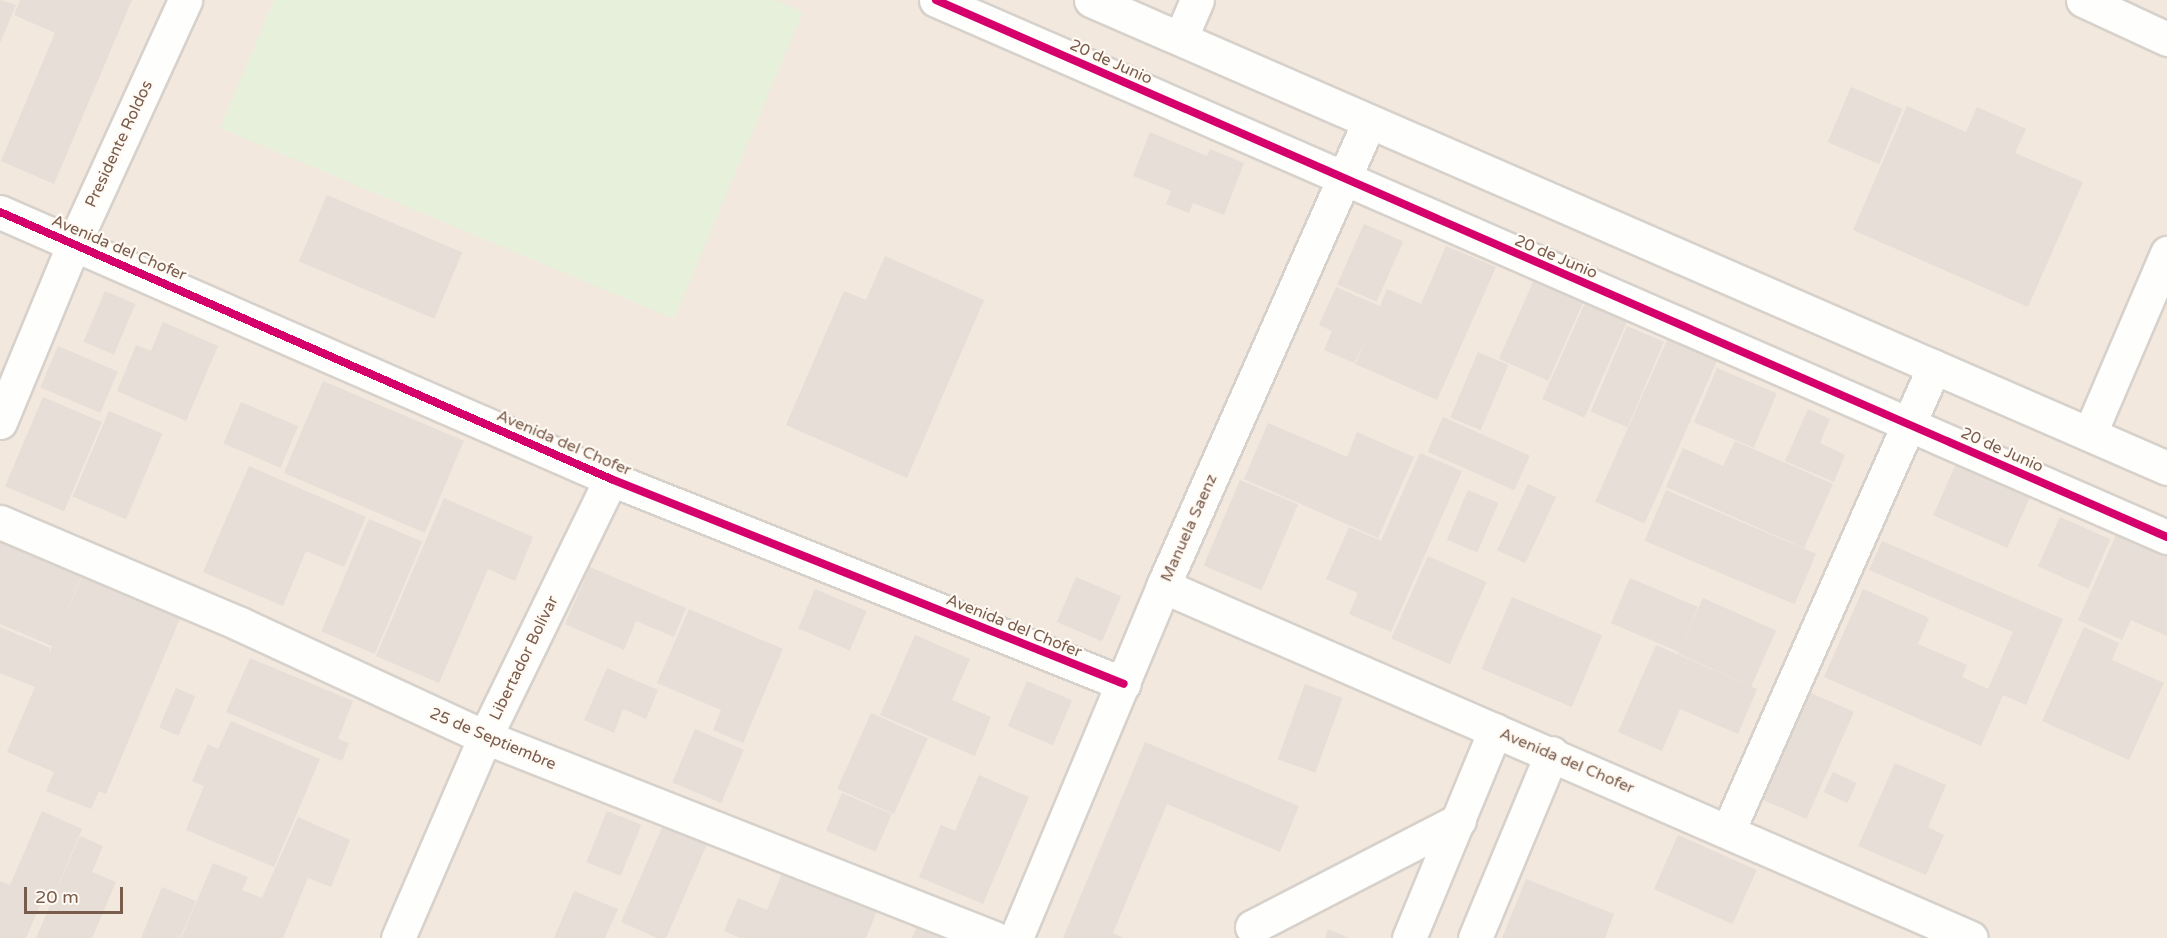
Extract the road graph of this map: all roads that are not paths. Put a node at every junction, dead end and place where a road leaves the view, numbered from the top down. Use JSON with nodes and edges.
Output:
{"nodes":[{"id":1,"x":185,"y":0,"type":"edge"},
{"id":2,"x":936,"y":0,"type":"edge"},
{"id":3,"x":1091,"y":0,"type":"edge"},
{"id":4,"x":1197,"y":0,"type":"edge"},
{"id":5,"x":2082,"y":0,"type":"edge"},
{"id":6,"x":1181,"y":37,"type":"junction"},
{"id":7,"x":2167,"y":39,"type":"edge"},
{"id":8,"x":1369,"y":122,"type":"junction"},
{"id":9,"x":1344,"y":180,"type":"junction"},
{"id":10,"x":0,"y":213,"type":"edge"},
{"id":11,"x":74,"y":243,"type":"junction"},
{"id":12,"x":2167,"y":253,"type":"edge"},
{"id":13,"x":1934,"y":367,"type":"junction"},
{"id":14,"x":0,"y":423,"type":"edge"},
{"id":15,"x":1910,"y":424,"type":"junction"},
{"id":16,"x":2090,"y":433,"type":"junction"},
{"id":17,"x":2167,"y":468,"type":"edge"},
{"id":18,"x":611,"y":479,"type":"junction"},
{"id":19,"x":0,"y":522,"type":"edge"},
{"id":20,"x":2167,"y":537,"type":"edge"},
{"id":21,"x":1163,"y":586,"type":"junction"},
{"id":22,"x":1124,"y":684,"type":"junction"},
{"id":23,"x":1495,"y":730,"type":"junction"},
{"id":24,"x":485,"y":737,"type":"junction"},
{"id":25,"x":1552,"y":753,"type":"junction"},
{"id":26,"x":1459,"y":820,"type":"junction"},
{"id":27,"x":1728,"y":831,"type":"junction"},
{"id":28,"x":1252,"y":927,"type":"dead end"},
{"id":29,"x":398,"y":938,"type":"edge"},
{"id":30,"x":994,"y":938,"type":"edge"},
{"id":31,"x":1016,"y":938,"type":"edge"},
{"id":32,"x":1409,"y":938,"type":"edge"},
{"id":33,"x":1474,"y":938,"type":"edge"},
{"id":34,"x":1971,"y":938,"type":"edge"}],
"edges":[{"from":1,"to":11,"type":"street","name":"Presidente Roldos"},
{"from":2,"to":9,"type":"street","name":"20 de Junio"},
{"from":3,"to":6,"type":"street"},
{"from":4,"to":6,"type":"street"},
{"from":5,"to":7,"type":"street"},
{"from":6,"to":8,"type":"street"},
{"from":8,"to":9,"type":"street","name":"Manuela Saenz"},
{"from":8,"to":13,"type":"street"},
{"from":9,"to":15,"type":"street","name":"20 de Junio"},
{"from":9,"to":21,"type":"street","name":"Manuela Saenz"},
{"from":10,"to":11,"type":"street","name":"Avenida del Chofer"},
{"from":11,"to":14,"type":"street","name":"Presidente Roldos"},
{"from":11,"to":18,"type":"street","name":"Avenida del Chofer"},
{"from":12,"to":16,"type":"street"},
{"from":13,"to":15,"type":"street"},
{"from":13,"to":16,"type":"street"},
{"from":15,"to":20,"type":"street","name":"20 de Junio"},
{"from":15,"to":27,"type":"street"},
{"from":16,"to":17,"type":"street"},
{"from":18,"to":22,"type":"street","name":"Avenida del Chofer"},
{"from":18,"to":24,"type":"street","name":"Libertador Bolívar"},
{"from":19,"to":24,"type":"street","name":"25 de Septiembre"},
{"from":21,"to":22,"type":"street","name":"Manuela Saenz"},
{"from":21,"to":23,"type":"street","name":"Avenida del Chofer"},
{"from":22,"to":31,"type":"street","name":"Manuela Saenz"},
{"from":23,"to":25,"type":"street","name":"Avenida del Chofer"},
{"from":23,"to":26,"type":"street"},
{"from":24,"to":29,"type":"street","name":"Libertador Bolívar"},
{"from":24,"to":30,"type":"street","name":"25 de Septiembre"},
{"from":25,"to":27,"type":"street","name":"Avenida del Chofer"},
{"from":25,"to":33,"type":"street"},
{"from":26,"to":28,"type":"street"},
{"from":26,"to":32,"type":"street"},
{"from":27,"to":34,"type":"street","name":"Avenida del Chofer"}]}
